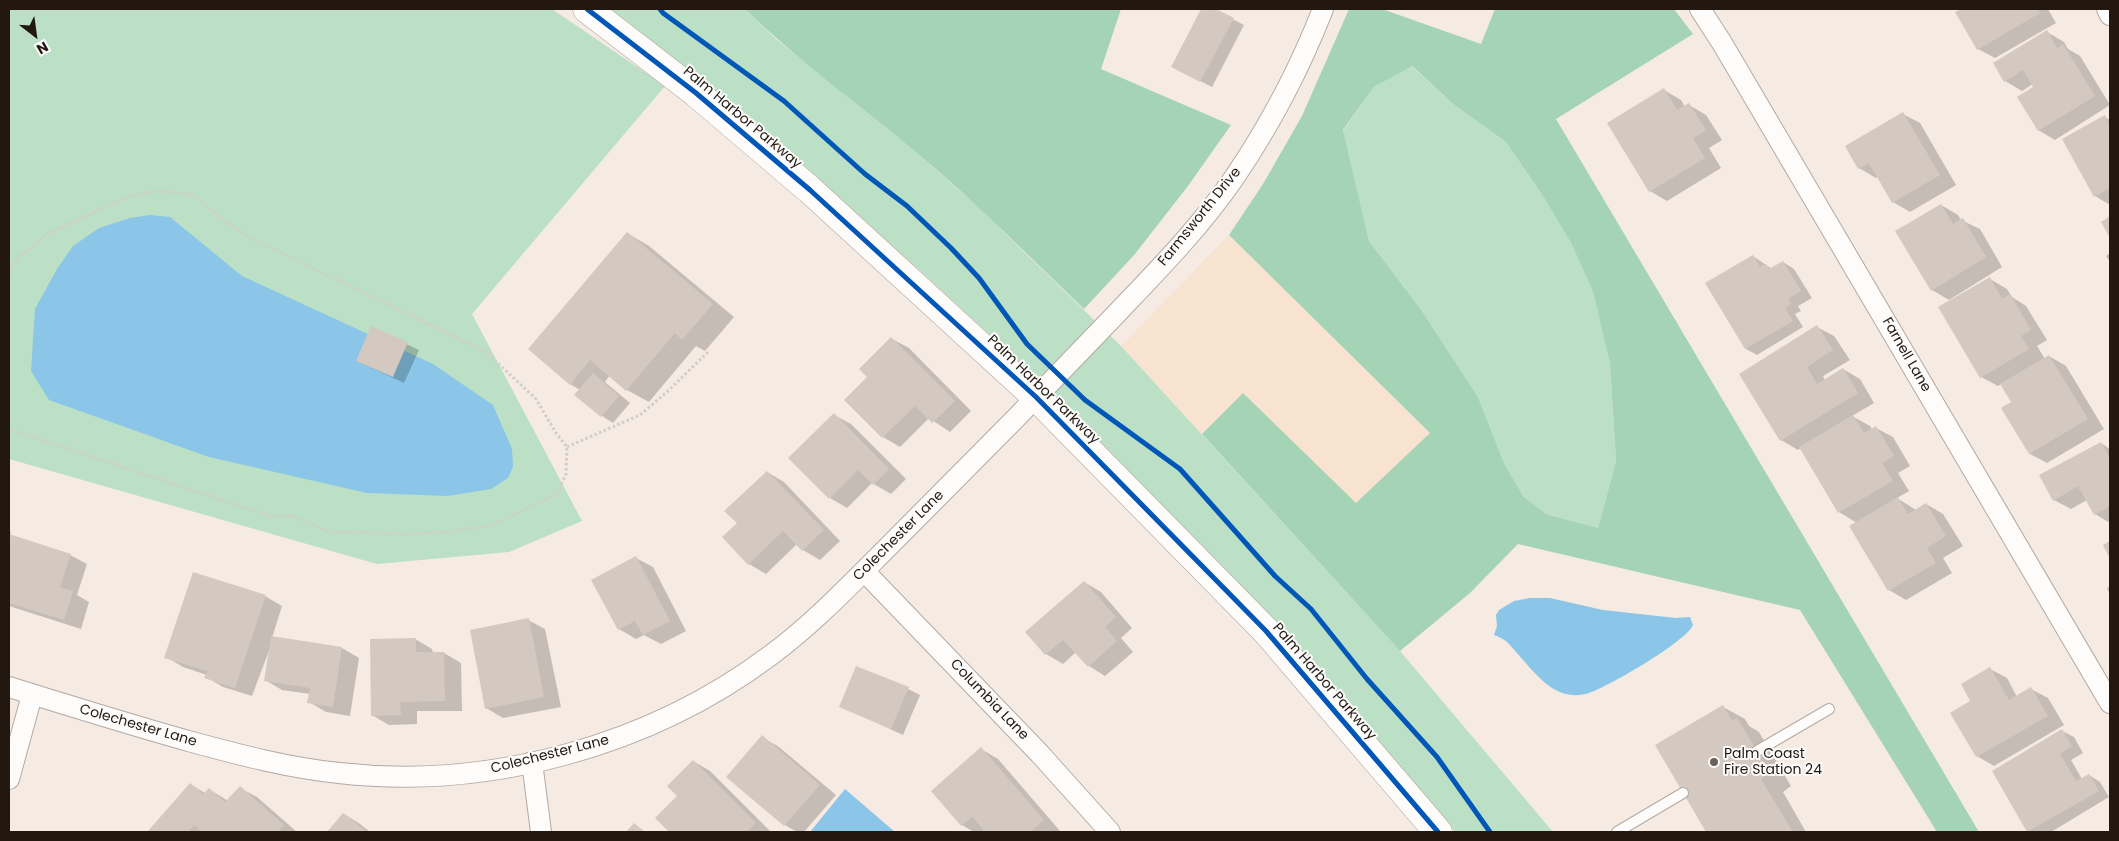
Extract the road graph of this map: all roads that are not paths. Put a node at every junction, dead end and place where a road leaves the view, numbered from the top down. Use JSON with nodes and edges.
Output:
{"nodes":[{"id":1,"x":587,"y":9,"type":"edge"},
{"id":2,"x":1323,"y":9,"type":"edge"},
{"id":3,"x":1700,"y":9,"type":"edge"},
{"id":4,"x":2106,"y":9,"type":"edge"},
{"id":5,"x":2110,"y":15,"type":"edge"},
{"id":6,"x":1036,"y":397,"type":"junction"},
{"id":7,"x":864,"y":571,"type":"junction"},
{"id":8,"x":9,"y":687,"type":"edge"},
{"id":9,"x":32,"y":695,"type":"junction"},
{"id":10,"x":2110,"y":703,"type":"edge"},
{"id":11,"x":1829,"y":709,"type":"dead end"},
{"id":12,"x":1757,"y":751,"type":"dead end"},
{"id":13,"x":532,"y":762,"type":"junction"},
{"id":14,"x":9,"y":779,"type":"edge"},
{"id":15,"x":1683,"y":793,"type":"dead end"},
{"id":16,"x":541,"y":832,"type":"edge"},
{"id":17,"x":1110,"y":832,"type":"edge"},
{"id":18,"x":1438,"y":832,"type":"edge"},
{"id":19,"x":1617,"y":832,"type":"edge"}],
"edges":[{"from":1,"to":6,"type":"street","name":"Palm Harbor Parkway"},
{"from":2,"to":6,"type":"street","name":"Farmsworth Drive"},
{"from":3,"to":10,"type":"street","name":"Farnell Lane"},
{"from":4,"to":5,"type":"street"},
{"from":6,"to":7,"type":"street","name":"Colechester Lane"},
{"from":6,"to":18,"type":"street","name":"Palm Harbor Parkway"},
{"from":7,"to":13,"type":"street","name":"Colechester Lane"},
{"from":7,"to":17,"type":"street","name":"Columbia Lane"},
{"from":8,"to":9,"type":"street","name":"Colechester Lane"},
{"from":9,"to":13,"type":"street","name":"Colechester Lane"},
{"from":9,"to":14,"type":"street"},
{"from":11,"to":12,"type":"lane"},
{"from":13,"to":16,"type":"street"},
{"from":15,"to":19,"type":"lane"}]}
